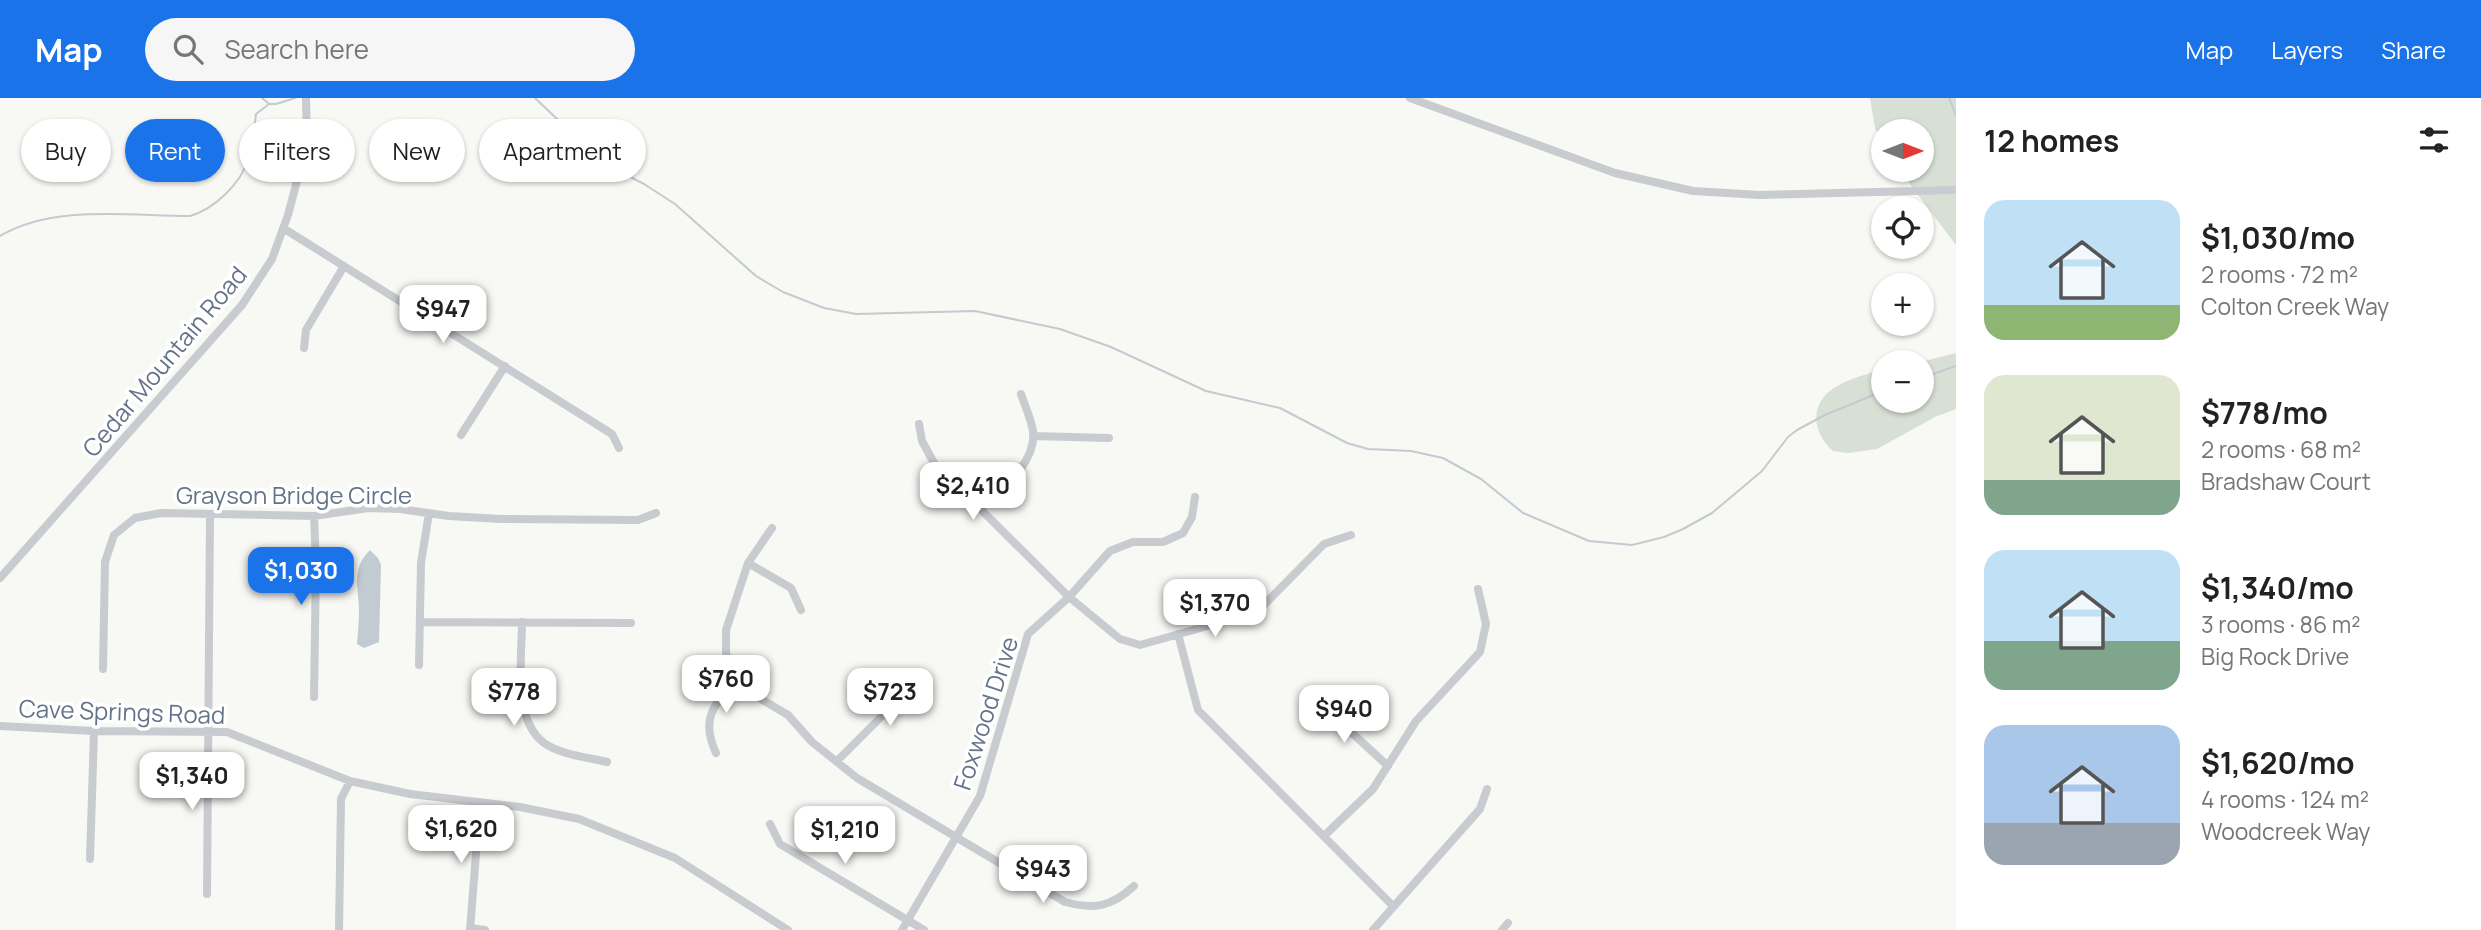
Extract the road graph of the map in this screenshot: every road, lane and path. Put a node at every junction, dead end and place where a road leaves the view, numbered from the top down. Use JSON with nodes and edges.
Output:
{"nodes":[{"id":1,"x":306,"y":98,"type":"edge"},
{"id":2,"x":1410,"y":98,"type":"edge"},
{"id":3,"x":1956,"y":190,"type":"edge"},
{"id":4,"x":284,"y":228,"type":"junction"},
{"id":5,"x":344,"y":266,"type":"junction"},
{"id":6,"x":304,"y":348,"type":"dead end"},
{"id":7,"x":505,"y":366,"type":"junction"},
{"id":8,"x":1021,"y":394,"type":"dead end"},
{"id":9,"x":919,"y":424,"type":"dead end"},
{"id":10,"x":461,"y":435,"type":"dead end"},
{"id":11,"x":1033,"y":436,"type":"junction"},
{"id":12,"x":1109,"y":438,"type":"dead end"},
{"id":13,"x":619,"y":448,"type":"dead end"},
{"id":14,"x":1195,"y":497,"type":"dead end"},
{"id":15,"x":980,"y":509,"type":"junction"},
{"id":16,"x":429,"y":513,"type":"junction"},
{"id":17,"x":656,"y":513,"type":"dead end"},
{"id":18,"x":210,"y":516,"type":"junction"},
{"id":19,"x":314,"y":516,"type":"junction"},
{"id":20,"x":772,"y":528,"type":"dead end"},
{"id":21,"x":1352,"y":535,"type":"dead end"},
{"id":22,"x":748,"y":563,"type":"junction"},
{"id":23,"x":0,"y":578,"type":"edge"},
{"id":24,"x":1478,"y":589,"type":"dead end"},
{"id":25,"x":1069,"y":597,"type":"junction"},
{"id":26,"x":801,"y":610,"type":"dead end"},
{"id":27,"x":420,"y":622,"type":"junction"},
{"id":28,"x":522,"y":622,"type":"junction"},
{"id":29,"x":631,"y":623,"type":"dead end"},
{"id":30,"x":1178,"y":634,"type":"junction"},
{"id":31,"x":419,"y":665,"type":"dead end"},
{"id":32,"x":103,"y":669,"type":"dead end"},
{"id":33,"x":913,"y":673,"type":"dead end"},
{"id":34,"x":737,"y":679,"type":"junction"},
{"id":35,"x":314,"y":697,"type":"dead end"},
{"id":36,"x":1331,"y":701,"type":"dead end"},
{"id":37,"x":0,"y":726,"type":"edge"},
{"id":38,"x":207,"y":730,"type":"junction"},
{"id":39,"x":94,"y":731,"type":"junction"},
{"id":40,"x":716,"y":753,"type":"dead end"},
{"id":41,"x":837,"y":761,"type":"junction"},
{"id":42,"x":607,"y":762,"type":"dead end"},
{"id":43,"x":1388,"y":766,"type":"junction"},
{"id":44,"x":350,"y":782,"type":"junction"},
{"id":45,"x":1487,"y":789,"type":"dead end"},
{"id":46,"x":480,"y":803,"type":"junction"},
{"id":47,"x":770,"y":824,"type":"dead end"},
{"id":48,"x":956,"y":836,"type":"junction"},
{"id":49,"x":1324,"y":836,"type":"junction"},
{"id":50,"x":90,"y":859,"type":"dead end"},
{"id":51,"x":1134,"y":887,"type":"dead end"},
{"id":52,"x":206,"y":894,"type":"dead end"},
{"id":53,"x":1393,"y":906,"type":"junction"},
{"id":54,"x":907,"y":920,"type":"junction"},
{"id":55,"x":470,"y":929,"type":"edge"},
{"id":56,"x":339,"y":930,"type":"edge"},
{"id":57,"x":485,"y":930,"type":"edge"},
{"id":58,"x":788,"y":930,"type":"edge"},
{"id":59,"x":902,"y":930,"type":"edge"},
{"id":60,"x":924,"y":930,"type":"edge"},
{"id":61,"x":1373,"y":930,"type":"edge"}],
"edges":[{"from":1,"to":4,"type":"street","name":"Cedar Mountain Road"},
{"from":2,"to":3,"type":"street"},
{"from":4,"to":5,"type":"street"},
{"from":4,"to":23,"type":"street","name":"Cedar Mountain Road"},
{"from":5,"to":6,"type":"street"},
{"from":5,"to":7,"type":"street"},
{"from":7,"to":10,"type":"street"},
{"from":7,"to":13,"type":"street"},
{"from":8,"to":11,"type":"street"},
{"from":9,"to":15,"type":"street"},
{"from":11,"to":12,"type":"street"},
{"from":11,"to":15,"type":"street"},
{"from":14,"to":25,"type":"street","name":"Foxwood Drive"},
{"from":15,"to":25,"type":"street"},
{"from":16,"to":17,"type":"street","name":"Grayson Bridge Circle"},
{"from":16,"to":19,"type":"street","name":"Grayson Bridge Circle"},
{"from":16,"to":27,"type":"street"},
{"from":18,"to":19,"type":"street","name":"Grayson Bridge Circle"},
{"from":18,"to":32,"type":"street","name":"Grayson Bridge Circle"},
{"from":18,"to":38,"type":"street"},
{"from":19,"to":35,"type":"street"},
{"from":20,"to":22,"type":"street"},
{"from":21,"to":30,"type":"street"},
{"from":22,"to":26,"type":"street"},
{"from":22,"to":34,"type":"street"},
{"from":24,"to":43,"type":"street"},
{"from":25,"to":30,"type":"street"},
{"from":25,"to":48,"type":"street","name":"Foxwood Drive"},
{"from":27,"to":28,"type":"street"},
{"from":27,"to":31,"type":"street"},
{"from":28,"to":29,"type":"street"},
{"from":28,"to":42,"type":"street"},
{"from":30,"to":49,"type":"street"},
{"from":33,"to":41,"type":"street"},
{"from":34,"to":40,"type":"street"},
{"from":34,"to":41,"type":"street"},
{"from":36,"to":43,"type":"street"},
{"from":37,"to":39,"type":"street","name":"Cave Springs Road"},
{"from":38,"to":39,"type":"street","name":"Cave Springs Road"},
{"from":38,"to":44,"type":"street","name":"Cave Springs Road"},
{"from":38,"to":52,"type":"street"},
{"from":39,"to":50,"type":"street"},
{"from":41,"to":48,"type":"street"},
{"from":43,"to":49,"type":"street"},
{"from":44,"to":46,"type":"street","name":"Cave Springs Road"},
{"from":44,"to":56,"type":"street"},
{"from":45,"to":53,"type":"street"},
{"from":46,"to":55,"type":"street"},
{"from":46,"to":58,"type":"street","name":"Cave Springs Road"},
{"from":47,"to":54,"type":"street"},
{"from":48,"to":51,"type":"street"},
{"from":48,"to":54,"type":"street","name":"Foxwood Drive"},
{"from":49,"to":53,"type":"street"},
{"from":53,"to":61,"type":"street"},
{"from":54,"to":59,"type":"street","name":"Foxwood Drive"},
{"from":54,"to":60,"type":"street"},
{"from":55,"to":57,"type":"street"}]}
